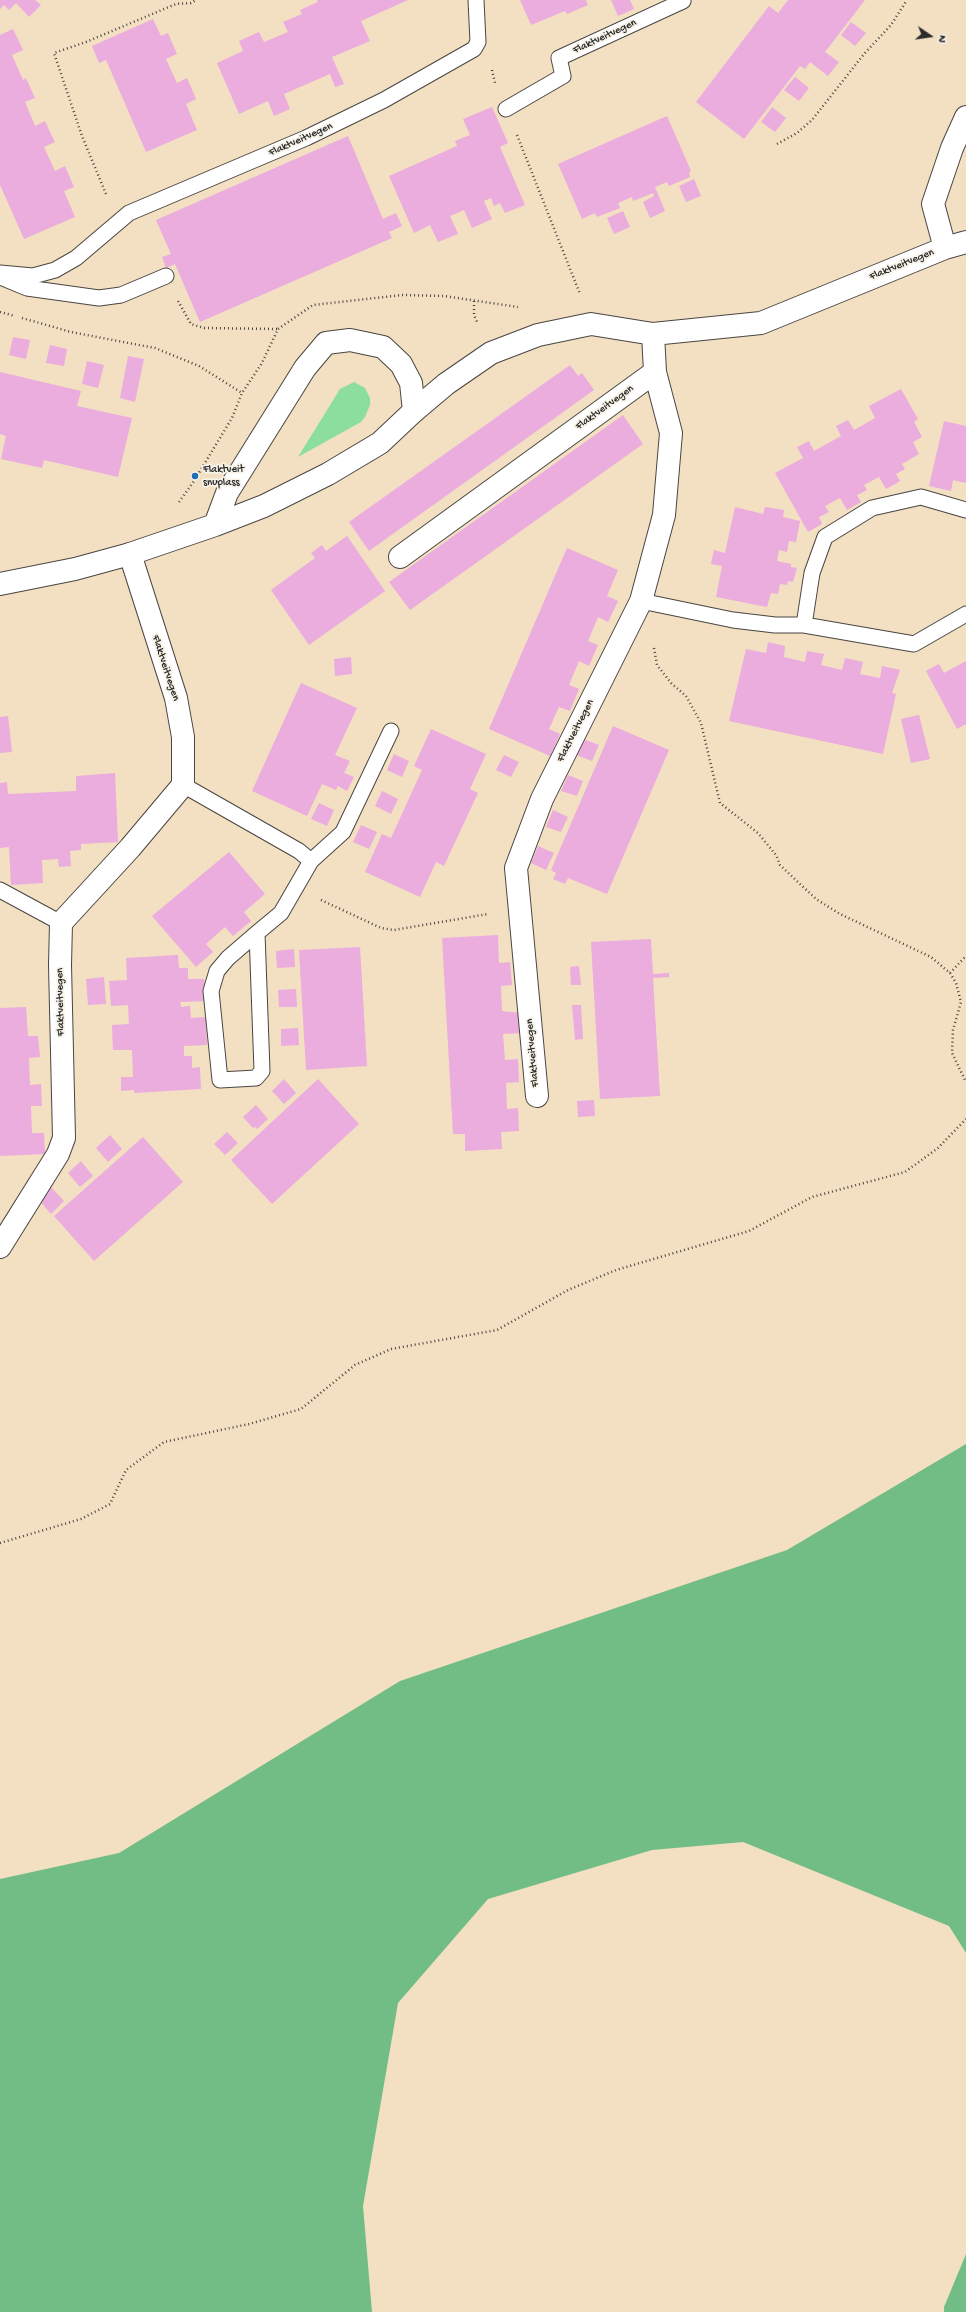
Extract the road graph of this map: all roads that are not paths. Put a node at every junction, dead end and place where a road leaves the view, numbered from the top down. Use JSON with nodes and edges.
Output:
{"nodes":[{"id":1,"x":476,"y":0,"type":"edge"},
{"id":2,"x":683,"y":1,"type":"edge"},
{"id":3,"x":506,"y":109,"type":"road end"},
{"id":4,"x":966,"y":117,"type":"edge"},
{"id":5,"x":966,"y":242,"type":"edge"},
{"id":6,"x":945,"y":248,"type":"junction"},
{"id":7,"x":0,"y":273,"type":"edge"},
{"id":8,"x":0,"y":276,"type":"edge"},
{"id":9,"x":166,"y":276,"type":"road end"},
{"id":10,"x":653,"y":334,"type":"junction"},
{"id":11,"x":655,"y":372,"type":"junction"},
{"id":12,"x":414,"y":412,"type":"junction"},
{"id":13,"x":966,"y":510,"type":"edge"},
{"id":14,"x":215,"y":525,"type":"junction"},
{"id":15,"x":130,"y":554,"type":"junction"},
{"id":16,"x":400,"y":557,"type":"dead end"},
{"id":17,"x":0,"y":584,"type":"edge"},
{"id":18,"x":641,"y":602,"type":"junction"},
{"id":19,"x":966,"y":614,"type":"edge"},
{"id":20,"x":804,"y":625,"type":"junction"},
{"id":21,"x":391,"y":730,"type":"dead end"},
{"id":22,"x":183,"y":786,"type":"junction"},
{"id":23,"x":310,"y":861,"type":"junction"},
{"id":24,"x":0,"y":890,"type":"edge"},
{"id":25,"x":61,"y":923,"type":"junction"},
{"id":26,"x":257,"y":933,"type":"junction"},
{"id":27,"x":537,"y":1096,"type":"dead end"},
{"id":28,"x":0,"y":1247,"type":"edge"}],
"edges":[{"from":1,"to":7,"type":"lane","name":"Flaktveitvegen"},
{"from":2,"to":3,"type":"lane","name":"Flaktveitvegen"},
{"from":4,"to":6,"type":"street","name":"Flaktveitvegen"},
{"from":5,"to":6,"type":"street","name":"Flaktveitvegen"},
{"from":6,"to":10,"type":"street","name":"Flaktveitvegen"},
{"from":8,"to":9,"type":"lane"},
{"from":10,"to":11,"type":"street","name":"Flaktveitvegen"},
{"from":10,"to":12,"type":"street","name":"Flaktveitvegen"},
{"from":11,"to":16,"type":"street","name":"Flaktveitvegen"},
{"from":11,"to":18,"type":"street","name":"Flaktveitvegen"},
{"from":12,"to":14,"type":"street","name":"Flaktveitvegen"},
{"from":12,"to":14,"type":"street"},
{"from":13,"to":20,"type":"lane"},
{"from":14,"to":15,"type":"street","name":"Flaktveitvegen"},
{"from":15,"to":17,"type":"street","name":"Flaktveitvegen"},
{"from":15,"to":22,"type":"street","name":"Flaktveitvegen"},
{"from":18,"to":20,"type":"lane"},
{"from":18,"to":27,"type":"street","name":"Flaktveitvegen"},
{"from":19,"to":20,"type":"lane"},
{"from":21,"to":23,"type":"lane"},
{"from":22,"to":23,"type":"lane"},
{"from":22,"to":25,"type":"street"},
{"from":23,"to":26,"type":"lane"},
{"from":24,"to":25,"type":"lane"},
{"from":25,"to":28,"type":"street","name":"Flaktveitvegen"},
{"from":26,"to":26,"type":"lane"}]}
